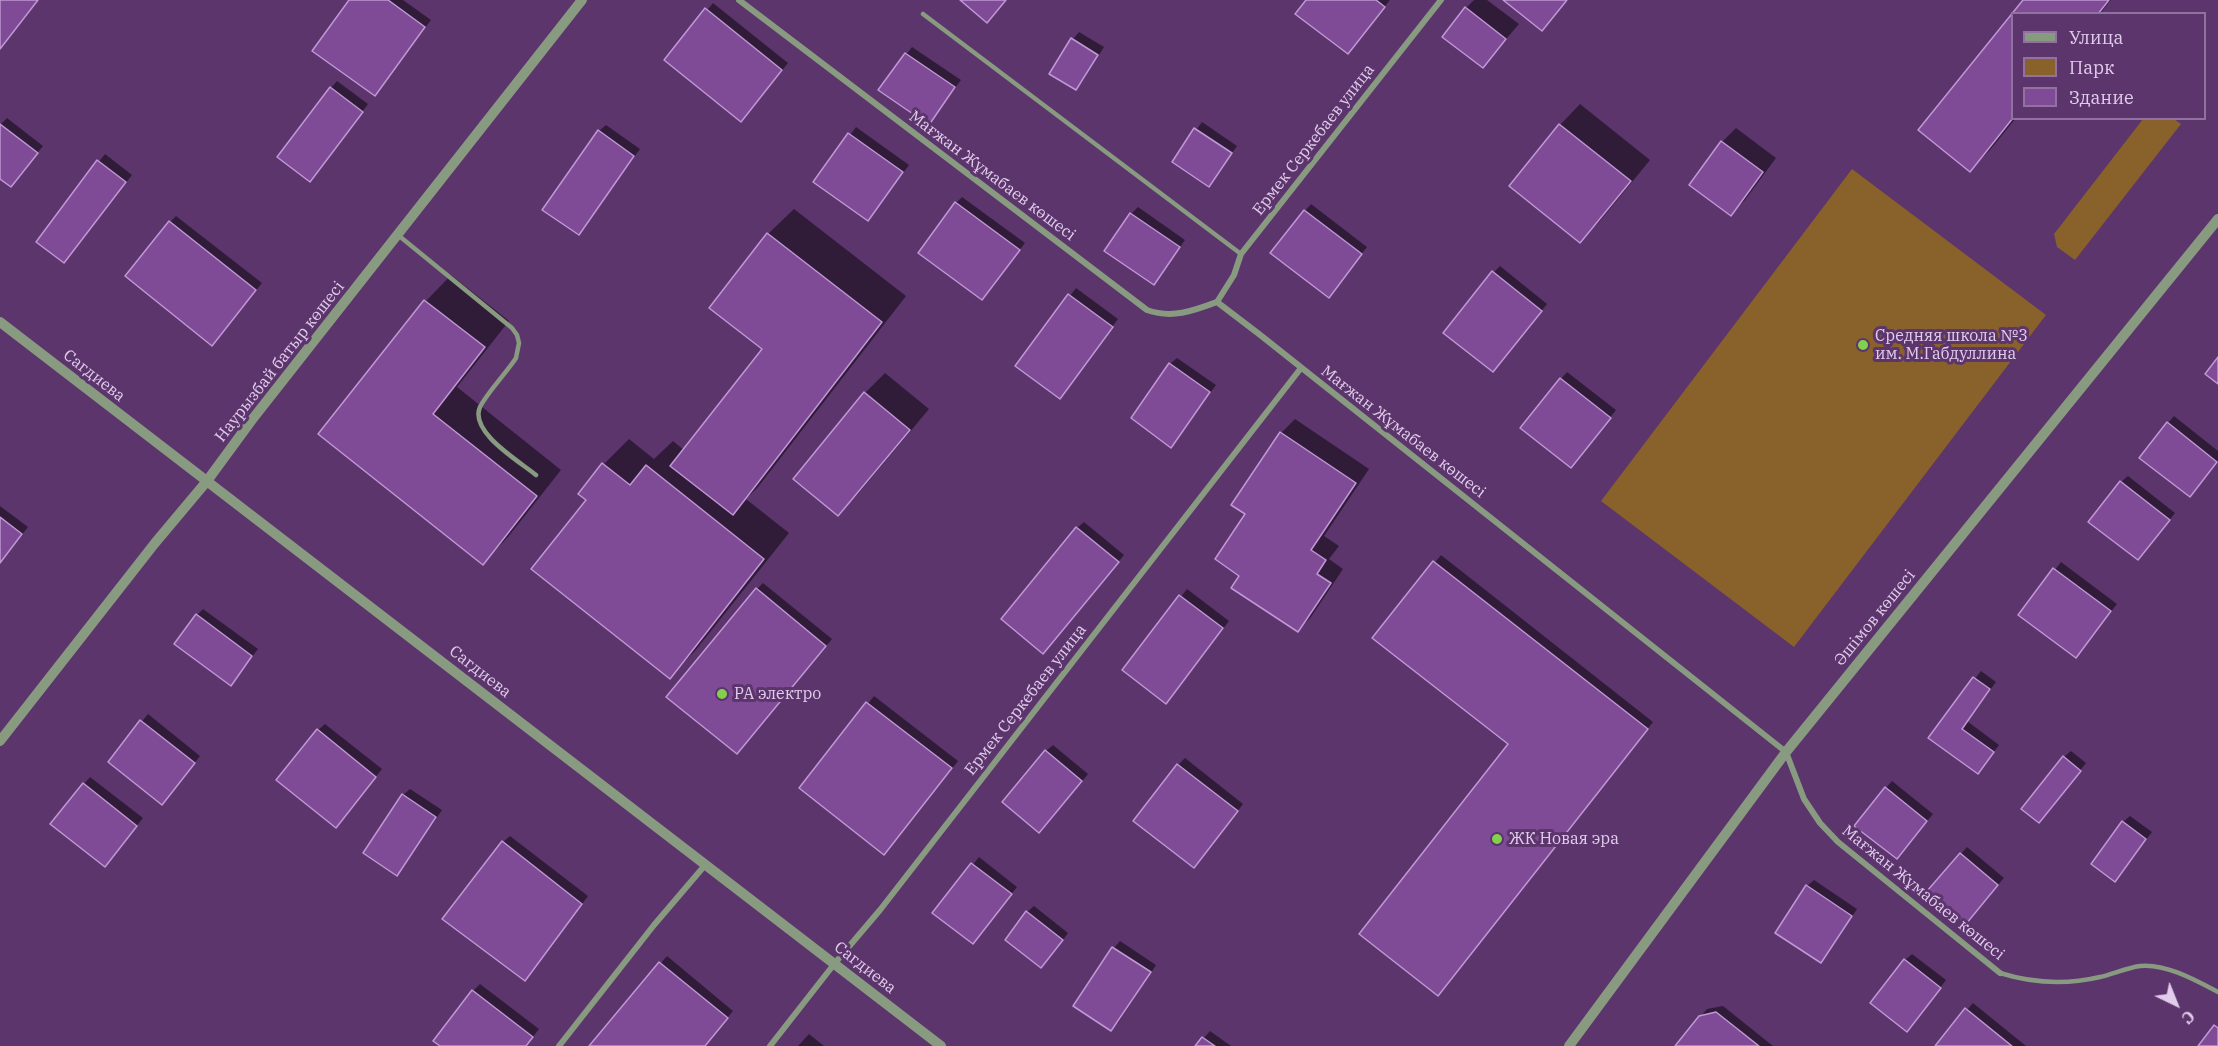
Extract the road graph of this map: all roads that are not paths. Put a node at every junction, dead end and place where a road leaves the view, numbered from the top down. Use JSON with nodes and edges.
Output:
{"nodes":[{"id":1,"x":582,"y":0,"type":"edge"},
{"id":2,"x":739,"y":0,"type":"edge"},
{"id":3,"x":1441,"y":0,"type":"edge"},
{"id":4,"x":923,"y":14,"type":"dead end"},
{"id":5,"x":2218,"y":219,"type":"edge"},
{"id":6,"x":398,"y":235,"type":"junction"},
{"id":7,"x":1241,"y":254,"type":"junction"},
{"id":8,"x":1217,"y":302,"type":"junction"},
{"id":9,"x":0,"y":322,"type":"edge"},
{"id":10,"x":1301,"y":368,"type":"junction"},
{"id":11,"x":536,"y":475,"type":"dead end"},
{"id":12,"x":207,"y":481,"type":"junction"},
{"id":13,"x":0,"y":741,"type":"edge"},
{"id":14,"x":1786,"y":752,"type":"junction"},
{"id":15,"x":706,"y":864,"type":"junction"},
{"id":16,"x":835,"y":963,"type":"junction"},
{"id":17,"x":2000,"y":973,"type":"joint"},
{"id":18,"x":2218,"y":992,"type":"edge"},
{"id":19,"x":559,"y":1046,"type":"edge"},
{"id":20,"x":770,"y":1046,"type":"edge"},
{"id":21,"x":941,"y":1046,"type":"edge"},
{"id":22,"x":1569,"y":1046,"type":"edge"}],
"edges":[{"from":1,"to":6,"type":"street","name":"Наурызбай батыр көшесі"},
{"from":2,"to":8,"type":"street","name":"Мағжан Жұмабаев көшесі"},
{"from":3,"to":7,"type":"street","name":"Ермек Серкебаев улица"},
{"from":4,"to":7,"type":"lane"},
{"from":5,"to":14,"type":"street","name":"Әшімов көшесі"},
{"from":6,"to":11,"type":"lane"},
{"from":6,"to":12,"type":"street","name":"Наурызбай батыр көшесі"},
{"from":7,"to":8,"type":"street","name":"Ермек Серкебаев улица"},
{"from":8,"to":10,"type":"street","name":"Мағжан Жұмабаев көшесі"},
{"from":9,"to":12,"type":"street","name":"Сагдиева"},
{"from":10,"to":14,"type":"street","name":"Мағжан Жұмабаев көшесі"},
{"from":10,"to":16,"type":"street","name":"Ермек Серкебаев улица"},
{"from":12,"to":13,"type":"street","name":"Наурызбай батыр көшесі"},
{"from":12,"to":15,"type":"street","name":"Сагдиева"},
{"from":14,"to":17,"type":"street","name":"Мағжан Жұмабаев көшесі"},
{"from":14,"to":22,"type":"street","name":"Әшімов көшесі"},
{"from":15,"to":16,"type":"street","name":"Сагдиева"},
{"from":15,"to":19,"type":"street"},
{"from":16,"to":20,"type":"street","name":"Ермек Серкебаев улица"},
{"from":16,"to":21,"type":"street","name":"Сагдиева"},
{"from":17,"to":18,"type":"lane"}]}
